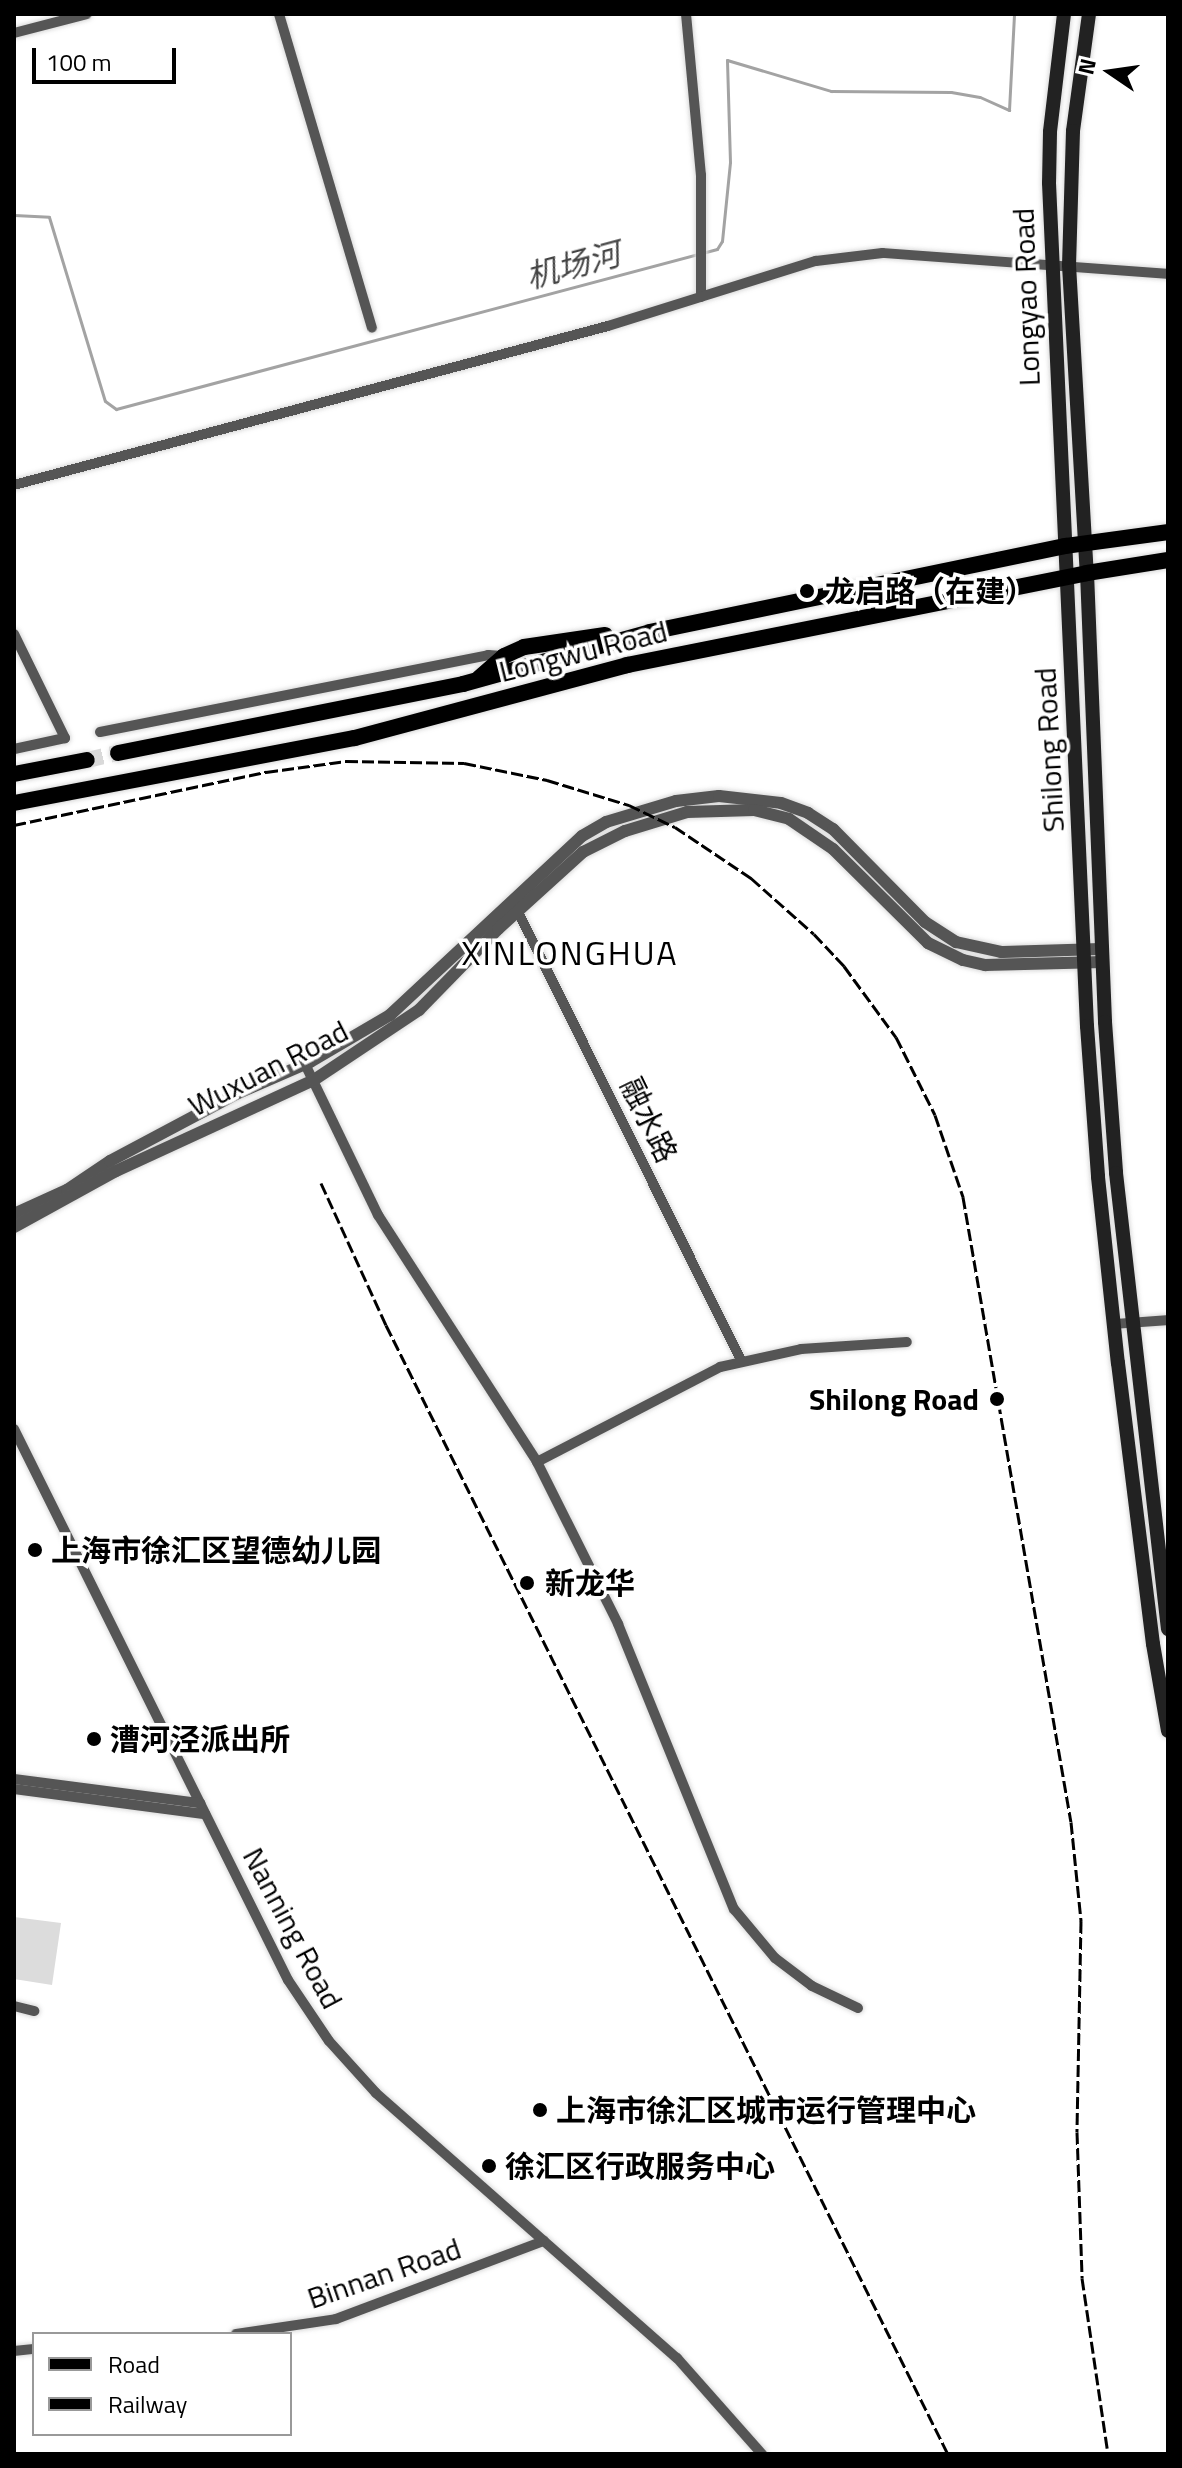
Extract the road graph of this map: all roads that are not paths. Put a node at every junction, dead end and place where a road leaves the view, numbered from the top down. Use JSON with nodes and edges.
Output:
{"nodes":[{"id":1,"x":87,"y":14,"type":"edge"},
{"id":2,"x":279,"y":14,"type":"edge"},
{"id":3,"x":686,"y":14,"type":"edge"},
{"id":4,"x":1064,"y":14,"type":"edge"},
{"id":5,"x":1089,"y":14,"type":"edge"},
{"id":6,"x":14,"y":33,"type":"edge"},
{"id":7,"x":1051,"y":264,"type":"junction"},
{"id":8,"x":1069,"y":265,"type":"junction"},
{"id":9,"x":1168,"y":274,"type":"edge"},
{"id":10,"x":701,"y":297,"type":"junction"},
{"id":11,"x":372,"y":327,"type":"dead end"},
{"id":12,"x":14,"y":485,"type":"edge"},
{"id":13,"x":1168,"y":532,"type":"edge"},
{"id":14,"x":1085,"y":542,"type":"junction"},
{"id":15,"x":1065,"y":546,"type":"junction"},
{"id":16,"x":1168,"y":560,"type":"edge"},
{"id":17,"x":1087,"y":573,"type":"junction"},
{"id":18,"x":1068,"y":578,"type":"junction"},
{"id":19,"x":650,"y":632,"type":"junction"},
{"id":20,"x":14,"y":634,"type":"edge"},
{"id":21,"x":504,"y":656,"type":"junction"},
{"id":22,"x":475,"y":681,"type":"junction"},
{"id":23,"x":100,"y":732,"type":"dead end"},
{"id":24,"x":14,"y":749,"type":"edge"},
{"id":25,"x":118,"y":753,"type":"tunnel mouth"},
{"id":26,"x":87,"y":760,"type":"tunnel mouth"},
{"id":27,"x":14,"y":774,"type":"edge"},
{"id":28,"x":14,"y":803,"type":"edge"},
{"id":29,"x":515,"y":905,"type":"junction"},
{"id":30,"x":1103,"y":956,"type":"junction"},
{"id":31,"x":1084,"y":958,"type":"junction"},
{"id":32,"x":305,"y":1064,"type":"junction"},
{"id":33,"x":314,"y":1080,"type":"junction"},
{"id":34,"x":14,"y":1214,"type":"edge"},
{"id":35,"x":14,"y":1227,"type":"edge"},
{"id":36,"x":1168,"y":1320,"type":"edge"},
{"id":37,"x":1133,"y":1323,"type":"junction"},
{"id":38,"x":1114,"y":1324,"type":"junction"},
{"id":39,"x":907,"y":1342,"type":"dead end"},
{"id":40,"x":742,"y":1362,"type":"junction"},
{"id":41,"x":14,"y":1429,"type":"edge"},
{"id":42,"x":537,"y":1462,"type":"junction"},
{"id":43,"x":1163,"y":1556,"type":"edge"},
{"id":44,"x":1168,"y":1629,"type":"edge"},
{"id":45,"x":1168,"y":1731,"type":"edge"},
{"id":46,"x":14,"y":1779,"type":"edge"},
{"id":47,"x":14,"y":1789,"type":"edge"},
{"id":48,"x":200,"y":1803,"type":"junction"},
{"id":49,"x":205,"y":1814,"type":"junction"},
{"id":50,"x":14,"y":2006,"type":"edge"},
{"id":51,"x":858,"y":2008,"type":"dead end"},
{"id":52,"x":34,"y":2011,"type":"dead end"},
{"id":53,"x":544,"y":2241,"type":"junction"},
{"id":54,"x":249,"y":2332,"type":"edge"},
{"id":55,"x":762,"y":2454,"type":"edge"}],
"edges":[{"from":1,"to":6,"type":"street"},
{"from":2,"to":11,"type":"street"},
{"from":3,"to":10,"type":"street"},
{"from":4,"to":7,"type":"main road","name":"Longyao Road"},
{"from":5,"to":8,"type":"main road","name":"Longyao Road"},
{"from":7,"to":8,"type":"street"},
{"from":7,"to":10,"type":"street"},
{"from":7,"to":15,"type":"main road","name":"Longyao Road"},
{"from":8,"to":9,"type":"street"},
{"from":8,"to":14,"type":"main road","name":"Longyao Road"},
{"from":10,"to":12,"type":"street"},
{"from":13,"to":14,"type":"main road","name":"Longwu Road"},
{"from":14,"to":15,"type":"main road","name":"Longwu Road"},
{"from":14,"to":17,"type":"main road","name":"Longyao Road"},
{"from":15,"to":18,"type":"main road","name":"Longyao Road"},
{"from":15,"to":19,"type":"main road","name":"Longwu Road"},
{"from":16,"to":17,"type":"main road","name":"Longwu Road"},
{"from":17,"to":18,"type":"main road","name":"Longwu Road"},
{"from":17,"to":30,"type":"main road","name":"Shilong Road"},
{"from":18,"to":28,"type":"main road","name":"Longwu Road"},
{"from":18,"to":31,"type":"main road","name":"Shilong Road"},
{"from":19,"to":21,"type":"main road"},
{"from":19,"to":22,"type":"main road","name":"Longwu Road"},
{"from":20,"to":24,"type":"street"},
{"from":21,"to":22,"type":"main road"},
{"from":21,"to":23,"type":"street"},
{"from":22,"to":25,"type":"main road","name":"Longwu Road"},
{"from":26,"to":27,"type":"main road"},
{"from":29,"to":31,"type":"street"},
{"from":29,"to":32,"type":"street"},
{"from":29,"to":33,"type":"street","name":"Wuxuan Road"},
{"from":29,"to":40,"type":"street","name":"融水路"},
{"from":30,"to":31,"type":"street"},
{"from":30,"to":37,"type":"main road","name":"Shilong Road"},
{"from":31,"to":38,"type":"main road","name":"Shilong Road"},
{"from":32,"to":33,"type":"street"},
{"from":32,"to":34,"type":"street"},
{"from":33,"to":35,"type":"street","name":"Wuxuan Road"},
{"from":33,"to":42,"type":"street"},
{"from":36,"to":37,"type":"street"},
{"from":37,"to":38,"type":"street"},
{"from":37,"to":43,"type":"main road","name":"Shilong Road"},
{"from":38,"to":45,"type":"main road","name":"Shilong Road"},
{"from":39,"to":40,"type":"street"},
{"from":40,"to":42,"type":"street"},
{"from":41,"to":48,"type":"street","name":"Nanning Road"},
{"from":42,"to":51,"type":"street"},
{"from":43,"to":44,"type":"main road","name":"Shilong Road"},
{"from":46,"to":48,"type":"street"},
{"from":47,"to":49,"type":"street"},
{"from":48,"to":49,"type":"street","name":"Nanning Road"},
{"from":49,"to":53,"type":"street","name":"Nanning Road"},
{"from":50,"to":52,"type":"street"},
{"from":53,"to":54,"type":"street","name":"Binnan Road"},
{"from":53,"to":55,"type":"street","name":"Nanning Road"}]}
